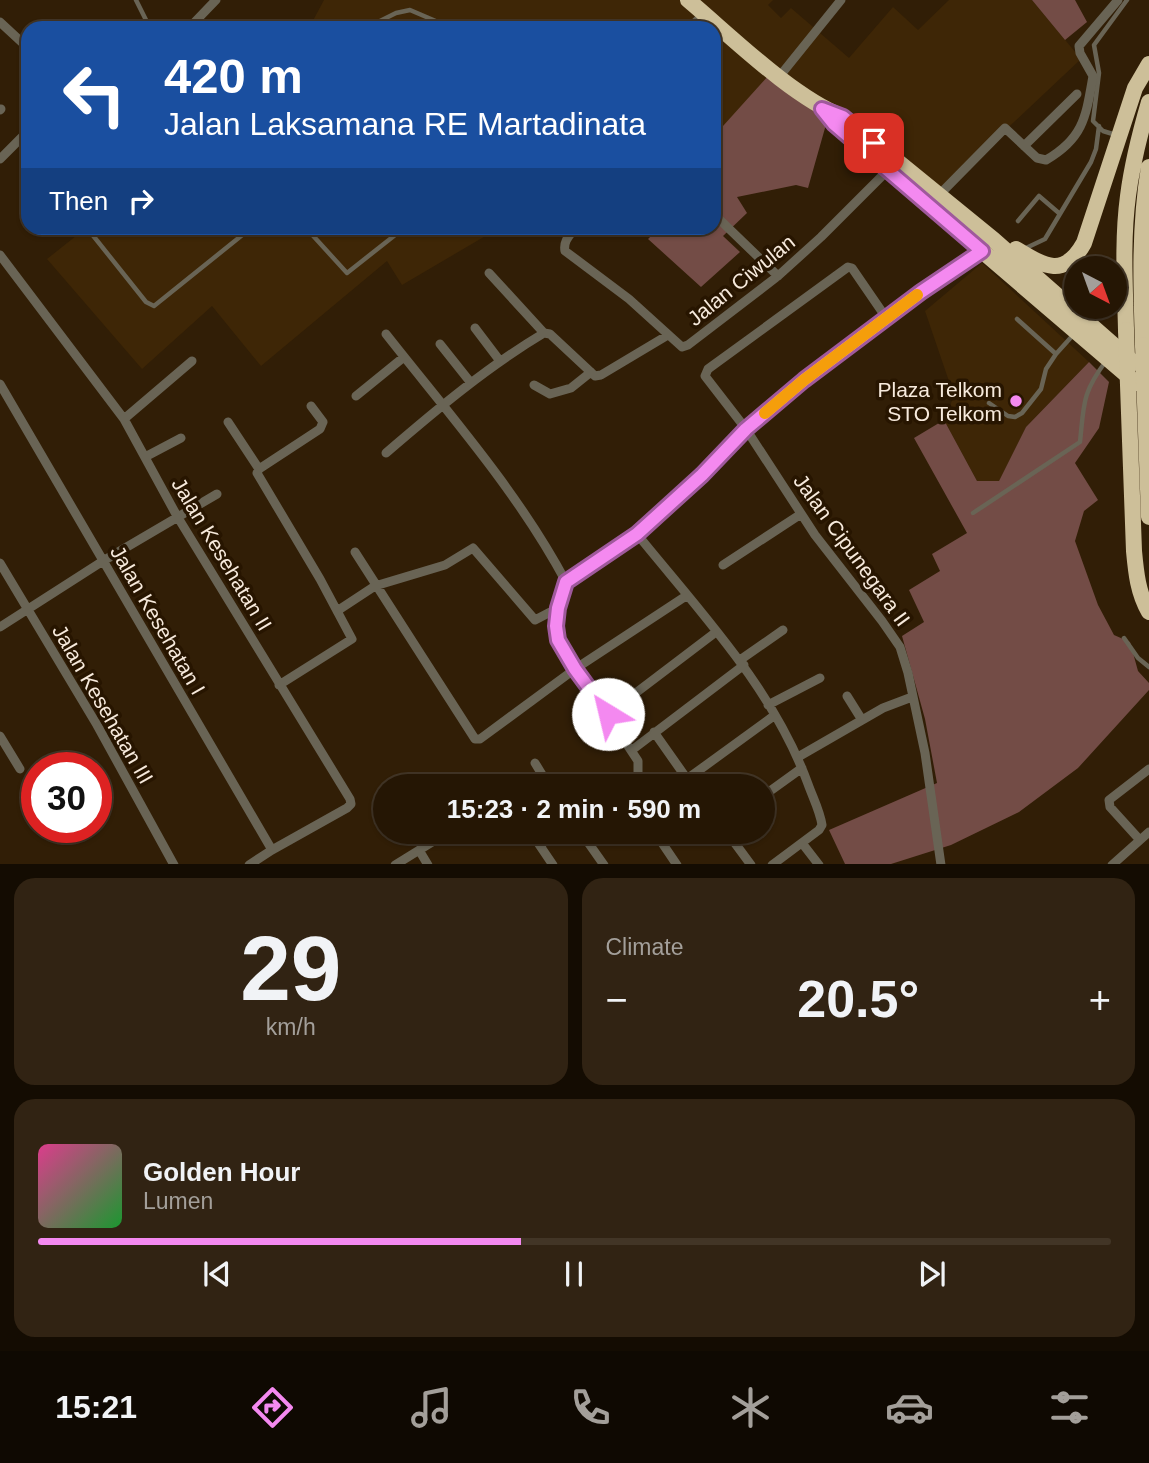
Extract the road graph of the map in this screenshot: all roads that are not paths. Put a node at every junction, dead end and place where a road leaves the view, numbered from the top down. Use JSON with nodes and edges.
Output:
{"nodes":[{"id":1,"x":136,"y":0,"type":"edge"},
{"id":2,"x":216,"y":0,"type":"edge"},
{"id":3,"x":688,"y":0,"type":"edge"},
{"id":4,"x":841,"y":0,"type":"edge"},
{"id":5,"x":1118,"y":0,"type":"edge"},
{"id":6,"x":1127,"y":0,"type":"edge"},
{"id":7,"x":703,"y":12,"type":"junction"},
{"id":8,"x":146,"y":21,"type":"edge"},
{"id":9,"x":196,"y":21,"type":"edge"},
{"id":10,"x":379,"y":21,"type":"edge"},
{"id":11,"x":436,"y":21,"type":"edge"},
{"id":12,"x":693,"y":21,"type":"edge"},
{"id":13,"x":714,"y":21,"type":"edge"},
{"id":14,"x":0,"y":22,"type":"edge"},
{"id":15,"x":721,"y":27,"type":"edge"},
{"id":16,"x":21,"y":42,"type":"edge"},
{"id":17,"x":1149,"y":64,"type":"edge"},
{"id":18,"x":779,"y":77,"type":"junction"},
{"id":19,"x":1077,"y":94,"type":"dead end"},
{"id":20,"x":1149,"y":102,"type":"edge"},
{"id":21,"x":822,"y":109,"type":"junction"},
{"id":22,"x":1099,"y":126,"type":"junction"},
{"id":23,"x":1119,"y":136,"type":"junction"},
{"id":24,"x":21,"y":138,"type":"edge"},
{"id":25,"x":1024,"y":146,"type":"junction"},
{"id":26,"x":0,"y":159,"type":"edge"},
{"id":27,"x":1149,"y":167,"type":"edge"},
{"id":28,"x":887,"y":170,"type":"junction"},
{"id":29,"x":939,"y":195,"type":"junction"},
{"id":30,"x":1060,"y":214,"type":"junction"},
{"id":31,"x":1017,"y":220,"type":"dead end"},
{"id":32,"x":721,"y":221,"type":"edge"},
{"id":33,"x":93,"y":235,"type":"edge"},
{"id":34,"x":242,"y":235,"type":"edge"},
{"id":35,"x":312,"y":235,"type":"edge"},
{"id":36,"x":395,"y":235,"type":"edge"},
{"id":37,"x":570,"y":235,"type":"edge"},
{"id":38,"x":988,"y":245,"type":"junction"},
{"id":39,"x":1015,"y":249,"type":"junction"},
{"id":40,"x":0,"y":255,"type":"edge"},
{"id":41,"x":489,"y":273,"type":"dead end"},
{"id":42,"x":778,"y":276,"type":"junction"},
{"id":43,"x":887,"y":319,"type":"junction"},
{"id":44,"x":1017,"y":319,"type":"dead end"},
{"id":45,"x":475,"y":328,"type":"dead end"},
{"id":46,"x":1076,"y":331,"type":"junction"},
{"id":47,"x":544,"y":333,"type":"junction"},
{"id":48,"x":386,"y":334,"type":"dead end"},
{"id":49,"x":668,"y":335,"type":"junction"},
{"id":50,"x":440,"y":345,"type":"dead end"},
{"id":51,"x":1056,"y":354,"type":"junction"},
{"id":52,"x":404,"y":357,"type":"junction"},
{"id":53,"x":1108,"y":359,"type":"junction"},
{"id":54,"x":500,"y":361,"type":"junction"},
{"id":55,"x":192,"y":362,"type":"dead end"},
{"id":56,"x":591,"y":372,"type":"junction"},
{"id":57,"x":1149,"y":377,"type":"edge"},
{"id":58,"x":471,"y":383,"type":"junction"},
{"id":59,"x":0,"y":384,"type":"edge"},
{"id":60,"x":534,"y":385,"type":"dead end"},
{"id":61,"x":1149,"y":395,"type":"edge"},
{"id":62,"x":356,"y":396,"type":"dead end"},
{"id":63,"x":989,"y":403,"type":"dead end"},
{"id":64,"x":442,"y":405,"type":"junction"},
{"id":65,"x":311,"y":406,"type":"dead end"},
{"id":66,"x":124,"y":419,"type":"junction"},
{"id":67,"x":228,"y":422,"type":"dead end"},
{"id":68,"x":746,"y":429,"type":"junction"},
{"id":69,"x":181,"y":438,"type":"dead end"},
{"id":70,"x":386,"y":453,"type":"dead end"},
{"id":71,"x":145,"y":457,"type":"junction"},
{"id":72,"x":259,"y":469,"type":"junction"},
{"id":73,"x":217,"y":494,"type":"dead end"},
{"id":74,"x":800,"y":513,"type":"junction"},
{"id":75,"x":973,"y":513,"type":"dead end"},
{"id":76,"x":177,"y":516,"type":"junction"},
{"id":77,"x":1149,"y":517,"type":"edge"},
{"id":78,"x":637,"y":534,"type":"junction"},
{"id":79,"x":355,"y":552,"type":"dead end"},
{"id":80,"x":103,"y":561,"type":"junction"},
{"id":81,"x":0,"y":563,"type":"edge"},
{"id":82,"x":723,"y":565,"type":"dead end"},
{"id":83,"x":566,"y":582,"type":"junction"},
{"id":84,"x":375,"y":586,"type":"junction"},
{"id":85,"x":686,"y":596,"type":"junction"},
{"id":86,"x":558,"y":608,"type":"junction"},
{"id":87,"x":27,"y":611,"type":"junction"},
{"id":88,"x":337,"y":611,"type":"junction"},
{"id":89,"x":1149,"y":612,"type":"edge"},
{"id":90,"x":0,"y":627,"type":"edge"},
{"id":91,"x":783,"y":629,"type":"dead end"},
{"id":92,"x":716,"y":632,"type":"junction"},
{"id":93,"x":1125,"y":638,"type":"dead end"},
{"id":94,"x":742,"y":662,"type":"junction"},
{"id":95,"x":1149,"y":667,"type":"edge"},
{"id":96,"x":575,"y":669,"type":"junction"},
{"id":97,"x":820,"y":678,"type":"dead end"},
{"id":98,"x":279,"y":685,"type":"junction"},
{"id":99,"x":847,"y":696,"type":"dead end"},
{"id":100,"x":912,"y":697,"type":"junction"},
{"id":101,"x":768,"y":705,"type":"junction"},
{"id":102,"x":608,"y":714,"type":"junction"},
{"id":103,"x":775,"y":715,"type":"junction"},
{"id":104,"x":862,"y":720,"type":"junction"},
{"id":105,"x":653,"y":732,"type":"junction"},
{"id":106,"x":0,"y":736,"type":"edge"},
{"id":107,"x":632,"y":750,"type":"junction"},
{"id":108,"x":798,"y":757,"type":"junction"},
{"id":109,"x":535,"y":763,"type":"dead end"},
{"id":110,"x":802,"y":768,"type":"junction"},
{"id":111,"x":20,"y":769,"type":"dead end"},
{"id":112,"x":1149,"y":769,"type":"edge"},
{"id":113,"x":542,"y":774,"type":"edge"},
{"id":114,"x":638,"y":774,"type":"edge"},
{"id":115,"x":683,"y":774,"type":"edge"},
{"id":116,"x":701,"y":774,"type":"edge"},
{"id":117,"x":775,"y":787,"type":"edge"},
{"id":118,"x":1149,"y":832,"type":"edge"},
{"id":119,"x":1139,"y":839,"type":"junction"},
{"id":120,"x":802,"y":843,"type":"junction"},
{"id":121,"x":429,"y":844,"type":"edge"},
{"id":122,"x":589,"y":844,"type":"edge"},
{"id":123,"x":663,"y":844,"type":"edge"},
{"id":124,"x":736,"y":844,"type":"edge"},
{"id":125,"x":540,"y":845,"type":"edge"},
{"id":126,"x":272,"y":850,"type":"junction"},
{"id":127,"x":419,"y":850,"type":"junction"},
{"id":128,"x":174,"y":864,"type":"edge"},
{"id":129,"x":248,"y":864,"type":"edge"},
{"id":130,"x":395,"y":864,"type":"edge"},
{"id":131,"x":428,"y":864,"type":"edge"},
{"id":132,"x":553,"y":864,"type":"edge"},
{"id":133,"x":604,"y":864,"type":"edge"},
{"id":134,"x":677,"y":864,"type":"edge"},
{"id":135,"x":751,"y":864,"type":"edge"},
{"id":136,"x":772,"y":864,"type":"edge"},
{"id":137,"x":818,"y":864,"type":"edge"},
{"id":138,"x":941,"y":864,"type":"edge"},
{"id":139,"x":1112,"y":864,"type":"edge"}],
"edges":[{"from":1,"to":8,"type":"lane"},
{"from":2,"to":9,"type":"street"},
{"from":3,"to":7,"type":"highway"},
{"from":4,"to":18,"type":"street"},
{"from":5,"to":25,"type":"street"},
{"from":6,"to":22,"type":"lane"},
{"from":7,"to":12,"type":"lane"},
{"from":7,"to":13,"type":"highway"},
{"from":10,"to":11,"type":"lane"},
{"from":14,"to":16,"type":"street"},
{"from":15,"to":18,"type":"highway"},
{"from":17,"to":23,"type":"highway"},
{"from":18,"to":21,"type":"highway"},
{"from":19,"to":25,"type":"street"},
{"from":20,"to":89,"type":"highway","bridge":true},
{"from":21,"to":28,"type":"highway"},
{"from":21,"to":29,"type":"highway"},
{"from":22,"to":23,"type":"lane"},
{"from":22,"to":30,"type":"lane"},
{"from":23,"to":39,"type":"highway"},
{"from":24,"to":26,"type":"street"},
{"from":25,"to":29,"type":"street"},
{"from":27,"to":77,"type":"highway","bridge":true},
{"from":28,"to":38,"type":"highway"},
{"from":28,"to":42,"type":"street","name":"Jalan Ciwulan"},
{"from":29,"to":38,"type":"highway"},
{"from":30,"to":31,"type":"lane"},
{"from":30,"to":39,"type":"lane"},
{"from":32,"to":42,"type":"street"},
{"from":33,"to":34,"type":"lane"},
{"from":35,"to":36,"type":"lane"},
{"from":37,"to":49,"type":"street","name":"Jalan Ciwulan"},
{"from":38,"to":39,"type":"highway"},
{"from":38,"to":43,"type":"street"},
{"from":38,"to":46,"type":"highway"},
{"from":38,"to":57,"type":"highway"},
{"from":40,"to":66,"type":"street","name":"Jalan Kesehatan II"},
{"from":41,"to":47,"type":"street"},
{"from":42,"to":49,"type":"street","name":"Jalan Ciwulan"},
{"from":43,"to":68,"type":"street"},
{"from":43,"to":68,"type":"street","name":"Jalan Cipunegara II"},
{"from":44,"to":51,"type":"lane"},
{"from":45,"to":54,"type":"street"},
{"from":46,"to":51,"type":"lane"},
{"from":46,"to":53,"type":"highway"},
{"from":47,"to":54,"type":"street"},
{"from":47,"to":56,"type":"street"},
{"from":48,"to":52,"type":"street"},
{"from":49,"to":56,"type":"street"},
{"from":50,"to":58,"type":"street"},
{"from":51,"to":63,"type":"lane"},
{"from":52,"to":62,"type":"street"},
{"from":52,"to":64,"type":"street"},
{"from":53,"to":61,"type":"highway"},
{"from":53,"to":75,"type":"lane"},
{"from":54,"to":58,"type":"street"},
{"from":55,"to":66,"type":"street"},
{"from":56,"to":60,"type":"street"},
{"from":58,"to":64,"type":"street"},
{"from":59,"to":80,"type":"street","name":"Jalan Kesehatan I"},
{"from":64,"to":70,"type":"street"},
{"from":64,"to":83,"type":"street"},
{"from":65,"to":72,"type":"street"},
{"from":66,"to":71,"type":"street","name":"Jalan Kesehatan II"},
{"from":67,"to":72,"type":"street"},
{"from":68,"to":74,"type":"street","name":"Jalan Cipunegara II"},
{"from":68,"to":78,"type":"street"},
{"from":69,"to":71,"type":"street"},
{"from":71,"to":76,"type":"street","name":"Jalan Kesehatan II"},
{"from":72,"to":88,"type":"street"},
{"from":73,"to":76,"type":"street"},
{"from":74,"to":82,"type":"street"},
{"from":74,"to":100,"type":"street","name":"Jalan Cipunegara II"},
{"from":76,"to":80,"type":"street"},
{"from":76,"to":98,"type":"street","name":"Jalan Kesehatan II"},
{"from":78,"to":83,"type":"street"},
{"from":78,"to":85,"type":"street"},
{"from":79,"to":84,"type":"street"},
{"from":80,"to":87,"type":"street"},
{"from":80,"to":126,"type":"street","name":"Jalan Kesehatan I"},
{"from":81,"to":87,"type":"street","name":"Jalan Kesehatan III"},
{"from":83,"to":86,"type":"street"},
{"from":84,"to":86,"type":"street"},
{"from":84,"to":88,"type":"street"},
{"from":84,"to":96,"type":"street"},
{"from":85,"to":92,"type":"street"},
{"from":85,"to":96,"type":"street"},
{"from":86,"to":96,"type":"street"},
{"from":87,"to":90,"type":"street"},
{"from":87,"to":128,"type":"street","name":"Jalan Kesehatan III"},
{"from":88,"to":98,"type":"street"},
{"from":91,"to":94,"type":"street"},
{"from":92,"to":94,"type":"street"},
{"from":92,"to":102,"type":"street"},
{"from":93,"to":95,"type":"lane"},
{"from":94,"to":101,"type":"street"},
{"from":94,"to":105,"type":"street"},
{"from":96,"to":102,"type":"street"},
{"from":97,"to":101,"type":"street"},
{"from":98,"to":126,"type":"street","name":"Jalan Kesehatan II"},
{"from":99,"to":104,"type":"street"},
{"from":100,"to":104,"type":"street"},
{"from":100,"to":138,"type":"street","name":"Jalan Cipunegara II"},
{"from":101,"to":103,"type":"street"},
{"from":102,"to":107,"type":"street"},
{"from":103,"to":108,"type":"street"},
{"from":103,"to":116,"type":"street"},
{"from":104,"to":108,"type":"street"},
{"from":105,"to":107,"type":"street"},
{"from":105,"to":115,"type":"street"},
{"from":106,"to":111,"type":"street"},
{"from":107,"to":114,"type":"street"},
{"from":108,"to":110,"type":"street"},
{"from":109,"to":113,"type":"street"},
{"from":110,"to":117,"type":"street"},
{"from":110,"to":120,"type":"street"},
{"from":112,"to":119,"type":"street"},
{"from":118,"to":119,"type":"street"},
{"from":119,"to":139,"type":"street"},
{"from":120,"to":136,"type":"street"},
{"from":120,"to":137,"type":"street"},
{"from":121,"to":127,"type":"street"},
{"from":122,"to":133,"type":"street"},
{"from":123,"to":134,"type":"street"},
{"from":124,"to":135,"type":"street"},
{"from":125,"to":132,"type":"street"},
{"from":126,"to":129,"type":"street"},
{"from":127,"to":130,"type":"street"},
{"from":127,"to":131,"type":"street"}]}
